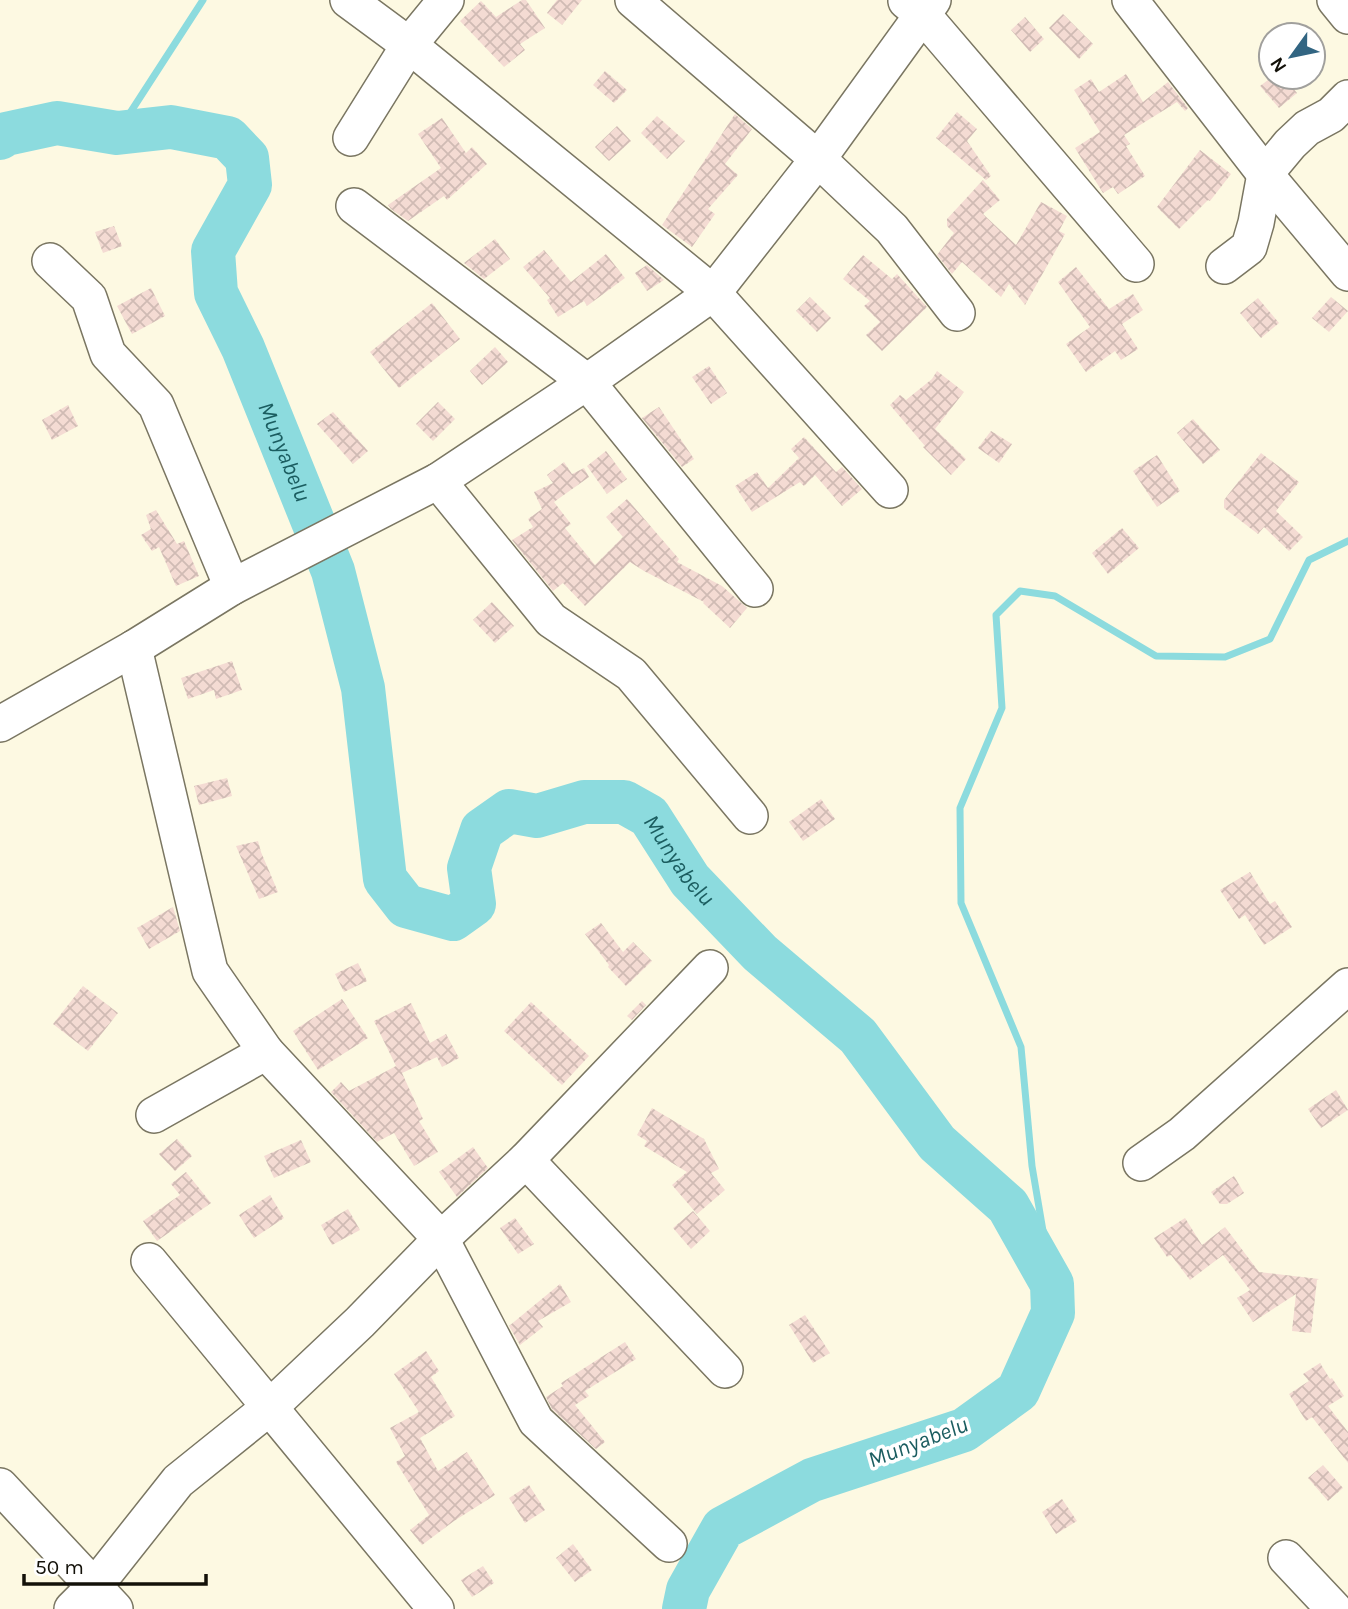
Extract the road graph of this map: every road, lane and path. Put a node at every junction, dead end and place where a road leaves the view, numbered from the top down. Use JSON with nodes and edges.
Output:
{"nodes":[{"id":1,"x":348,"y":0,"type":"edge"},
{"id":2,"x":446,"y":0,"type":"edge"},
{"id":3,"x":633,"y":0,"type":"edge"},
{"id":4,"x":1130,"y":0,"type":"edge"},
{"id":5,"x":1335,"y":0,"type":"edge"},
{"id":6,"x":920,"y":5,"type":"edge"},
{"id":7,"x":1348,"y":16,"type":"edge"},
{"id":8,"x":410,"y":45,"type":"junction"},
{"id":9,"x":1348,"y":98,"type":"edge"},
{"id":10,"x":351,"y":138,"type":"dead end"},
{"id":11,"x":818,"y":159,"type":"junction"},
{"id":12,"x":1265,"y":174,"type":"junction"},
{"id":13,"x":354,"y":206,"type":"dead end"},
{"id":14,"x":50,"y":261,"type":"dead end"},
{"id":15,"x":1136,"y":264,"type":"dead end"},
{"id":16,"x":1224,"y":266,"type":"dead end"},
{"id":17,"x":1348,"y":273,"type":"edge"},
{"id":18,"x":713,"y":293,"type":"junction"},
{"id":19,"x":957,"y":313,"type":"dead end"},
{"id":20,"x":587,"y":382,"type":"junction"},
{"id":21,"x":438,"y":481,"type":"junction"},
{"id":22,"x":890,"y":490,"type":"dead end"},
{"id":23,"x":232,"y":587,"type":"junction"},
{"id":24,"x":755,"y":589,"type":"dead end"},
{"id":25,"x":134,"y":648,"type":"junction"},
{"id":26,"x":0,"y":724,"type":"edge"},
{"id":27,"x":750,"y":816,"type":"dead end"},
{"id":28,"x":710,"y":968,"type":"dead end"},
{"id":29,"x":1348,"y":986,"type":"edge"},
{"id":30,"x":266,"y":1052,"type":"junction"},
{"id":31,"x":154,"y":1115,"type":"dead end"},
{"id":32,"x":526,"y":1160,"type":"junction"},
{"id":33,"x":1141,"y":1163,"type":"dead end"},
{"id":34,"x":440,"y":1239,"type":"junction"},
{"id":35,"x":149,"y":1261,"type":"dead end"},
{"id":36,"x":725,"y":1370,"type":"dead end"},
{"id":37,"x":270,"y":1407,"type":"junction"},
{"id":38,"x":0,"y":1486,"type":"edge"},
{"id":39,"x":670,"y":1545,"type":"dead end"},
{"id":40,"x":1286,"y":1558,"type":"dead end"},
{"id":41,"x":94,"y":1601,"type":"edge"},
{"id":42,"x":436,"y":1609,"type":"edge"},
{"id":43,"x":1334,"y":1609,"type":"edge"}],
"edges":[{"from":1,"to":8,"type":"street"},
{"from":2,"to":8,"type":"street"},
{"from":3,"to":11,"type":"street"},
{"from":4,"to":12,"type":"street"},
{"from":5,"to":7,"type":"street"},
{"from":6,"to":11,"type":"street"},
{"from":6,"to":15,"type":"street"},
{"from":8,"to":10,"type":"street"},
{"from":8,"to":18,"type":"street"},
{"from":9,"to":12,"type":"street"},
{"from":11,"to":18,"type":"street"},
{"from":11,"to":19,"type":"street"},
{"from":12,"to":16,"type":"street"},
{"from":12,"to":17,"type":"street"},
{"from":13,"to":20,"type":"street"},
{"from":14,"to":23,"type":"street"},
{"from":18,"to":20,"type":"street"},
{"from":18,"to":22,"type":"street"},
{"from":20,"to":21,"type":"street"},
{"from":20,"to":24,"type":"street"},
{"from":21,"to":23,"type":"street"},
{"from":21,"to":27,"type":"street"},
{"from":23,"to":25,"type":"street"},
{"from":25,"to":26,"type":"street"},
{"from":25,"to":30,"type":"street"},
{"from":28,"to":32,"type":"street"},
{"from":29,"to":33,"type":"street"},
{"from":30,"to":31,"type":"street"},
{"from":30,"to":34,"type":"street"},
{"from":32,"to":34,"type":"street"},
{"from":32,"to":36,"type":"street"},
{"from":34,"to":37,"type":"street"},
{"from":34,"to":39,"type":"street"},
{"from":35,"to":37,"type":"street"},
{"from":37,"to":41,"type":"street"},
{"from":37,"to":42,"type":"street"},
{"from":38,"to":41,"type":"street"},
{"from":40,"to":43,"type":"street"}]}
